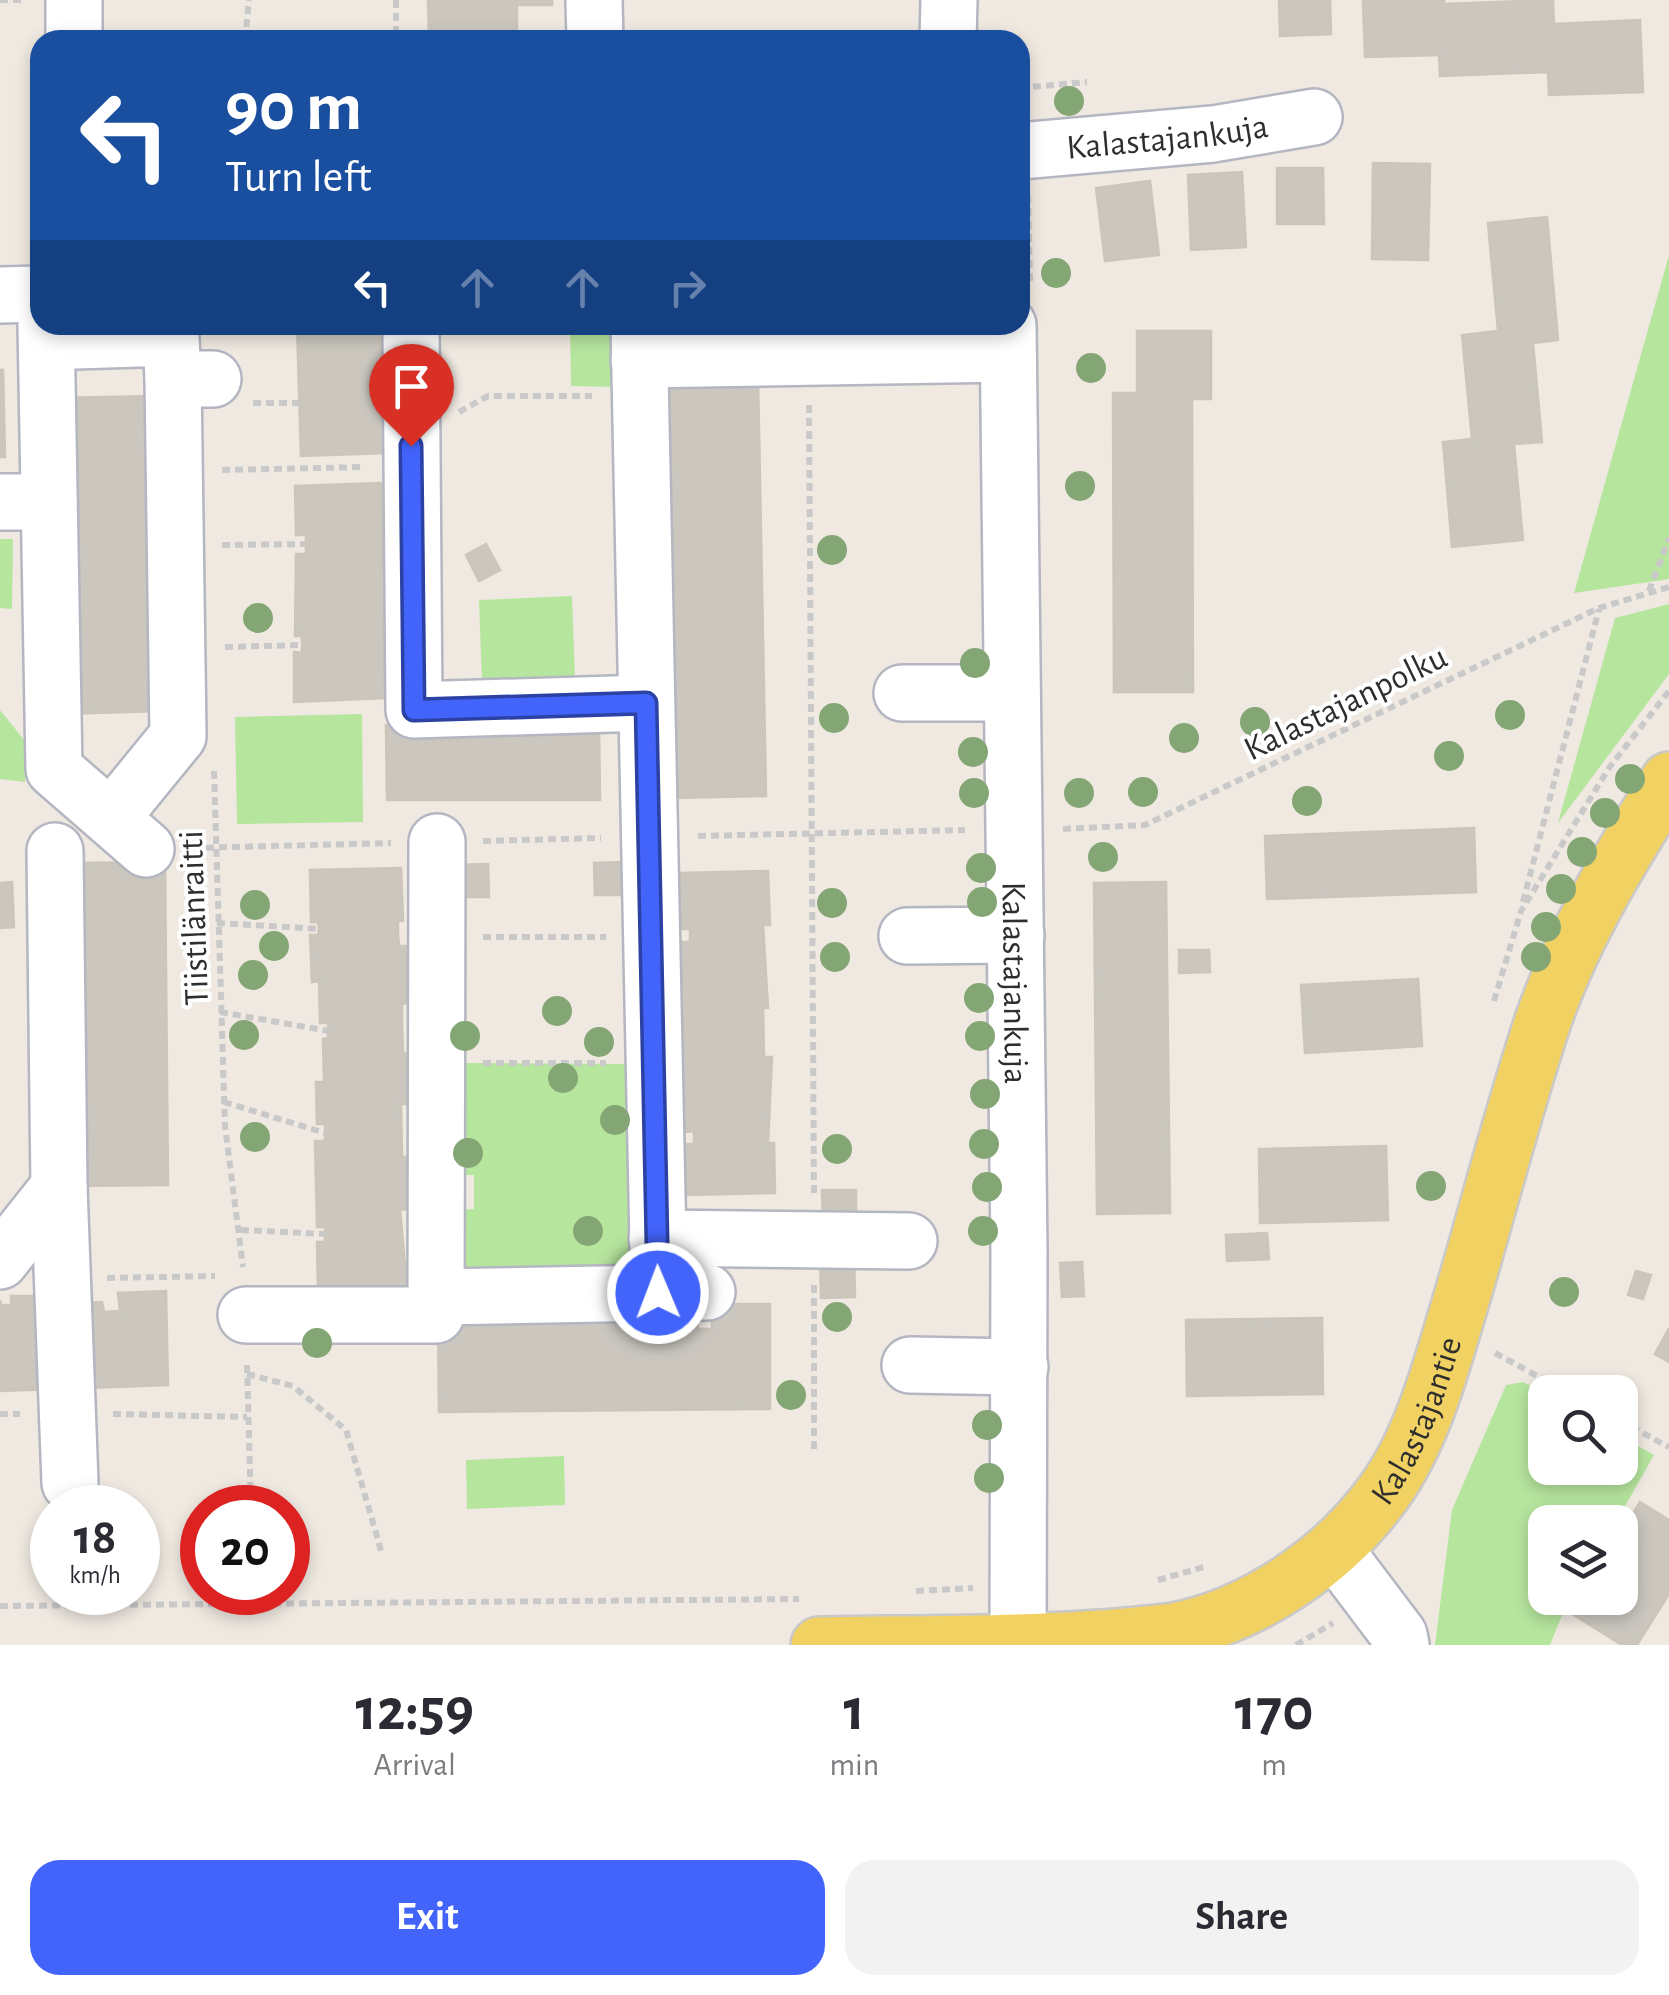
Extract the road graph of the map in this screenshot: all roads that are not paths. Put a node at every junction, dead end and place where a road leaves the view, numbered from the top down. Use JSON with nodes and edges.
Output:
{"nodes":[{"id":1,"x":74,"y":0,"type":"edge"},
{"id":2,"x":594,"y":0,"type":"edge"},
{"id":3,"x":949,"y":0,"type":"edge"},
{"id":4,"x":74,"y":30,"type":"edge"},
{"id":5,"x":595,"y":30,"type":"edge"},
{"id":6,"x":948,"y":30,"type":"edge"},
{"id":7,"x":1314,"y":118,"type":"dead end"},
{"id":8,"x":1030,"y":151,"type":"edge"},
{"id":9,"x":0,"y":294,"type":"edge"},
{"id":10,"x":30,"y":294,"type":"edge"},
{"id":11,"x":45,"y":335,"type":"edge"},
{"id":12,"x":75,"y":335,"type":"edge"},
{"id":13,"x":412,"y":335,"type":"edge"},
{"id":14,"x":1008,"y":340,"type":"edge"},
{"id":15,"x":639,"y":360,"type":"edge"},
{"id":16,"x":24,"y":502,"type":"edge"},
{"id":17,"x":902,"y":693,"type":"dead end"},
{"id":18,"x":1012,"y":693,"type":"junction"},
{"id":19,"x":646,"y":703,"type":"junction"},
{"id":20,"x":1669,"y":780,"type":"edge"},
{"id":21,"x":437,"y":842,"type":"dead end"},
{"id":22,"x":54,"y":852,"type":"dead end"},
{"id":23,"x":1016,"y":935,"type":"junction"},
{"id":24,"x":907,"y":936,"type":"dead end"},
{"id":25,"x":59,"y":1187,"type":"junction"},
{"id":26,"x":657,"y":1238,"type":"junction"},
{"id":27,"x":909,"y":1241,"type":"dead end"},
{"id":28,"x":0,"y":1261,"type":"edge"},
{"id":29,"x":245,"y":1295,"type":"road end"},
{"id":30,"x":436,"y":1297,"type":"junction"},
{"id":31,"x":910,"y":1365,"type":"dead end"},
{"id":32,"x":1020,"y":1366,"type":"junction"},
{"id":33,"x":70,"y":1483,"type":"dead end"},
{"id":34,"x":1334,"y":1548,"type":"junction"},
{"id":35,"x":815,"y":1622,"type":"edge"},
{"id":36,"x":1018,"y":1642,"type":"junction"},
{"id":37,"x":1401,"y":1645,"type":"edge"}],
"edges":[{"from":1,"to":4,"type":"street"},
{"from":2,"to":5,"type":"street"},
{"from":3,"to":6,"type":"street"},
{"from":7,"to":8,"type":"street","name":"Kalastajankuja"},
{"from":9,"to":10,"type":"street"},
{"from":11,"to":16,"type":"street"},
{"from":12,"to":16,"type":"street"},
{"from":13,"to":19,"type":"street"},
{"from":14,"to":15,"type":"street"},
{"from":14,"to":18,"type":"street","name":"Kalastajankuja"},
{"from":15,"to":19,"type":"street"},
{"from":17,"to":18,"type":"street"},
{"from":18,"to":23,"type":"street","name":"Kalastajankuja"},
{"from":19,"to":26,"type":"street"},
{"from":20,"to":34,"type":"main road","name":"Kalastajantie"},
{"from":21,"to":30,"type":"street"},
{"from":22,"to":25,"type":"street"},
{"from":23,"to":24,"type":"street"},
{"from":23,"to":32,"type":"street","name":"Kalastajankuja"},
{"from":25,"to":28,"type":"street"},
{"from":25,"to":33,"type":"street"},
{"from":26,"to":27,"type":"street"},
{"from":26,"to":30,"type":"street"},
{"from":29,"to":30,"type":"street"},
{"from":31,"to":32,"type":"street"},
{"from":32,"to":36,"type":"street","name":"Kalastajankuja"},
{"from":34,"to":36,"type":"main road","name":"Kalastajantie"},
{"from":34,"to":37,"type":"street"},
{"from":35,"to":36,"type":"main road","name":"Kalastajantie"}]}
